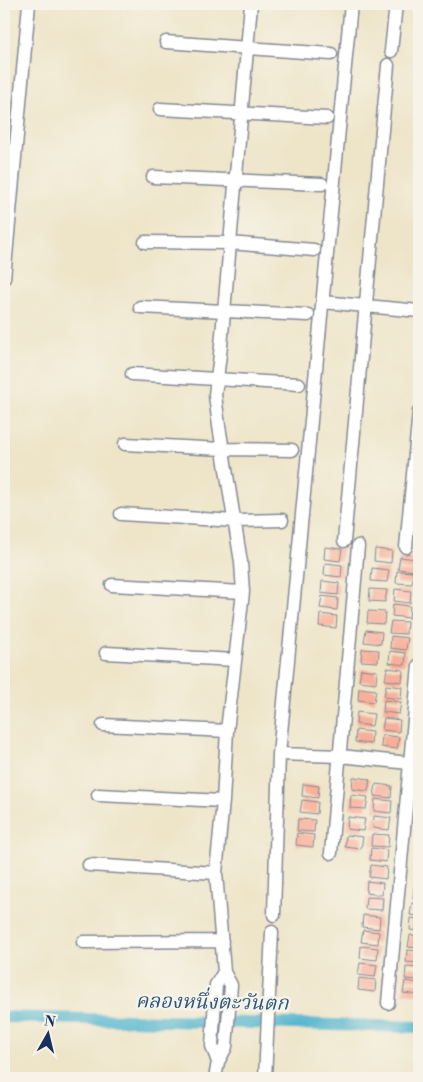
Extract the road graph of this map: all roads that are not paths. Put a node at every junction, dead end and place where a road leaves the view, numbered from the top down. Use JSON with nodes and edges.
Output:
{"nodes":[{"id":1,"x":29,"y":4,"type":"edge"},
{"id":2,"x":251,"y":4,"type":"edge"},
{"id":3,"x":351,"y":4,"type":"edge"},
{"id":4,"x":396,"y":4,"type":"edge"},
{"id":5,"x":166,"y":42,"type":"dead end"},
{"id":6,"x":247,"y":48,"type":"junction"},
{"id":7,"x":391,"y":51,"type":"dead end"},
{"id":8,"x":331,"y":54,"type":"dead end"},
{"id":9,"x":388,"y":65,"type":"dead end"},
{"id":10,"x":160,"y":109,"type":"dead end"},
{"id":11,"x":242,"y":113,"type":"junction"},
{"id":12,"x":327,"y":118,"type":"dead end"},
{"id":13,"x":153,"y":176,"type":"dead end"},
{"id":14,"x":236,"y":179,"type":"junction"},
{"id":15,"x":322,"y":184,"type":"dead end"},
{"id":16,"x":145,"y":242,"type":"dead end"},
{"id":17,"x":230,"y":243,"type":"junction"},
{"id":18,"x":314,"y":250,"type":"dead end"},
{"id":19,"x":4,"y":278,"type":"edge"},
{"id":20,"x":323,"y":302,"type":"junction"},
{"id":21,"x":366,"y":306,"type":"junction"},
{"id":22,"x":140,"y":308,"type":"dead end"},
{"id":23,"x":419,"y":311,"type":"edge"},
{"id":24,"x":224,"y":312,"type":"junction"},
{"id":25,"x":308,"y":315,"type":"dead end"},
{"id":26,"x":132,"y":374,"type":"dead end"},
{"id":27,"x":217,"y":379,"type":"junction"},
{"id":28,"x":299,"y":384,"type":"dead end"},
{"id":29,"x":419,"y":412,"type":"edge"},
{"id":30,"x":125,"y":444,"type":"dead end"},
{"id":31,"x":222,"y":449,"type":"junction"},
{"id":32,"x":292,"y":450,"type":"dead end"},
{"id":33,"x":121,"y":514,"type":"dead end"},
{"id":34,"x":282,"y":520,"type":"dead end"},
{"id":35,"x":235,"y":521,"type":"junction"},
{"id":36,"x":344,"y":540,"type":"dead end"},
{"id":37,"x":358,"y":546,"type":"dead end"},
{"id":38,"x":406,"y":547,"type":"dead end"},
{"id":39,"x":112,"y":585,"type":"dead end"},
{"id":40,"x":243,"y":592,"type":"junction"},
{"id":41,"x":106,"y":653,"type":"dead end"},
{"id":42,"x":235,"y":660,"type":"junction"},
{"id":43,"x":419,"y":664,"type":"edge"},
{"id":44,"x":103,"y":725,"type":"dead end"},
{"id":45,"x":227,"y":731,"type":"junction"},
{"id":46,"x":279,"y":754,"type":"junction"},
{"id":47,"x":340,"y":756,"type":"junction"},
{"id":48,"x":414,"y":764,"type":"edge"},
{"id":49,"x":98,"y":795,"type":"dead end"},
{"id":50,"x":223,"y":801,"type":"junction"},
{"id":51,"x":331,"y":853,"type":"dead end"},
{"id":52,"x":89,"y":865,"type":"dead end"},
{"id":53,"x":216,"y":873,"type":"junction"},
{"id":54,"x":274,"y":915,"type":"dead end"},
{"id":55,"x":272,"y":932,"type":"dead end"},
{"id":56,"x":222,"y":941,"type":"junction"},
{"id":57,"x":83,"y":942,"type":"dead end"},
{"id":58,"x":224,"y":972,"type":"junction"},
{"id":59,"x":388,"y":1002,"type":"dead end"},
{"id":60,"x":218,"y":1062,"type":"junction"},
{"id":61,"x":215,"y":1078,"type":"edge"},
{"id":62,"x":265,"y":1078,"type":"edge"}],
"edges":[{"from":1,"to":19,"type":"street"},
{"from":2,"to":6,"type":"street"},
{"from":3,"to":20,"type":"street"},
{"from":4,"to":7,"type":"street"},
{"from":5,"to":6,"type":"street"},
{"from":6,"to":8,"type":"street"},
{"from":6,"to":11,"type":"street"},
{"from":9,"to":21,"type":"street"},
{"from":10,"to":11,"type":"street"},
{"from":11,"to":12,"type":"street"},
{"from":11,"to":14,"type":"street"},
{"from":13,"to":14,"type":"street"},
{"from":14,"to":15,"type":"street"},
{"from":14,"to":17,"type":"street"},
{"from":16,"to":17,"type":"street"},
{"from":17,"to":18,"type":"street"},
{"from":17,"to":24,"type":"street"},
{"from":20,"to":21,"type":"street"},
{"from":20,"to":46,"type":"street"},
{"from":21,"to":23,"type":"street"},
{"from":21,"to":36,"type":"street"},
{"from":22,"to":24,"type":"street"},
{"from":24,"to":25,"type":"street"},
{"from":24,"to":27,"type":"street"},
{"from":26,"to":27,"type":"street"},
{"from":27,"to":28,"type":"street"},
{"from":27,"to":31,"type":"street"},
{"from":29,"to":38,"type":"street"},
{"from":30,"to":31,"type":"street"},
{"from":31,"to":32,"type":"street"},
{"from":31,"to":35,"type":"street"},
{"from":33,"to":35,"type":"street"},
{"from":34,"to":35,"type":"street"},
{"from":35,"to":40,"type":"street"},
{"from":37,"to":47,"type":"street"},
{"from":39,"to":40,"type":"street"},
{"from":40,"to":42,"type":"street"},
{"from":41,"to":42,"type":"street"},
{"from":42,"to":45,"type":"street"},
{"from":43,"to":48,"type":"street"},
{"from":44,"to":45,"type":"street"},
{"from":45,"to":50,"type":"street"},
{"from":46,"to":47,"type":"street"},
{"from":46,"to":54,"type":"street"},
{"from":47,"to":48,"type":"street"},
{"from":47,"to":51,"type":"street"},
{"from":48,"to":59,"type":"street"},
{"from":49,"to":50,"type":"street"},
{"from":50,"to":53,"type":"street"},
{"from":52,"to":53,"type":"street"},
{"from":53,"to":56,"type":"street"},
{"from":55,"to":62,"type":"street"},
{"from":56,"to":57,"type":"street"},
{"from":56,"to":58,"type":"street"},
{"from":58,"to":60,"type":"street"},
{"from":58,"to":60,"type":"street"},
{"from":60,"to":61,"type":"street"}]}
